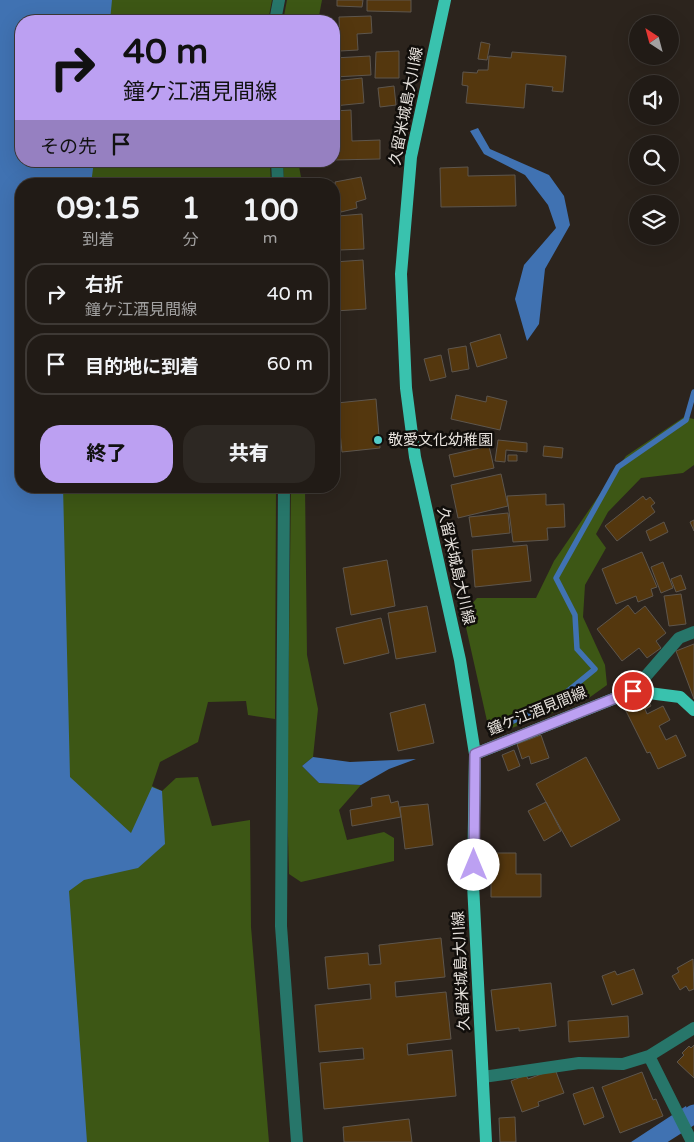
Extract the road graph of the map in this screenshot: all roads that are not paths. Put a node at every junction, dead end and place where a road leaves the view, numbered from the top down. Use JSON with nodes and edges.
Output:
{"nodes":[{"id":1,"x":279,"y":0,"type":"edge"},
{"id":2,"x":445,"y":0,"type":"edge"},
{"id":3,"x":276,"y":15,"type":"edge"},
{"id":4,"x":284,"y":493,"type":"edge"},
{"id":5,"x":694,"y":632,"type":"edge"},
{"id":6,"x":633,"y":691,"type":"junction"},
{"id":7,"x":694,"y":710,"type":"edge"},
{"id":8,"x":475,"y":754,"type":"junction"},
{"id":9,"x":694,"y":1028,"type":"edge"},
{"id":10,"x":649,"y":1056,"type":"junction"},
{"id":11,"x":483,"y":1077,"type":"junction"},
{"id":12,"x":690,"y":1137,"type":"edge"},
{"id":13,"x":297,"y":1142,"type":"edge"},
{"id":14,"x":486,"y":1142,"type":"edge"}],
"edges":[{"from":1,"to":3,"type":"street"},
{"from":2,"to":8,"type":"main road","name":"久留米城島大川線"},
{"from":4,"to":13,"type":"street"},
{"from":5,"to":6,"type":"street"},
{"from":6,"to":7,"type":"main road","name":"鐘ケ江酒見間線"},
{"from":6,"to":8,"type":"main road","name":"鐘ケ江酒見間線"},
{"from":8,"to":11,"type":"main road","name":"久留米城島大川線"},
{"from":9,"to":10,"type":"street"},
{"from":10,"to":11,"type":"street"},
{"from":10,"to":12,"type":"street"},
{"from":11,"to":14,"type":"main road","name":"久留米城島大川線"}]}
